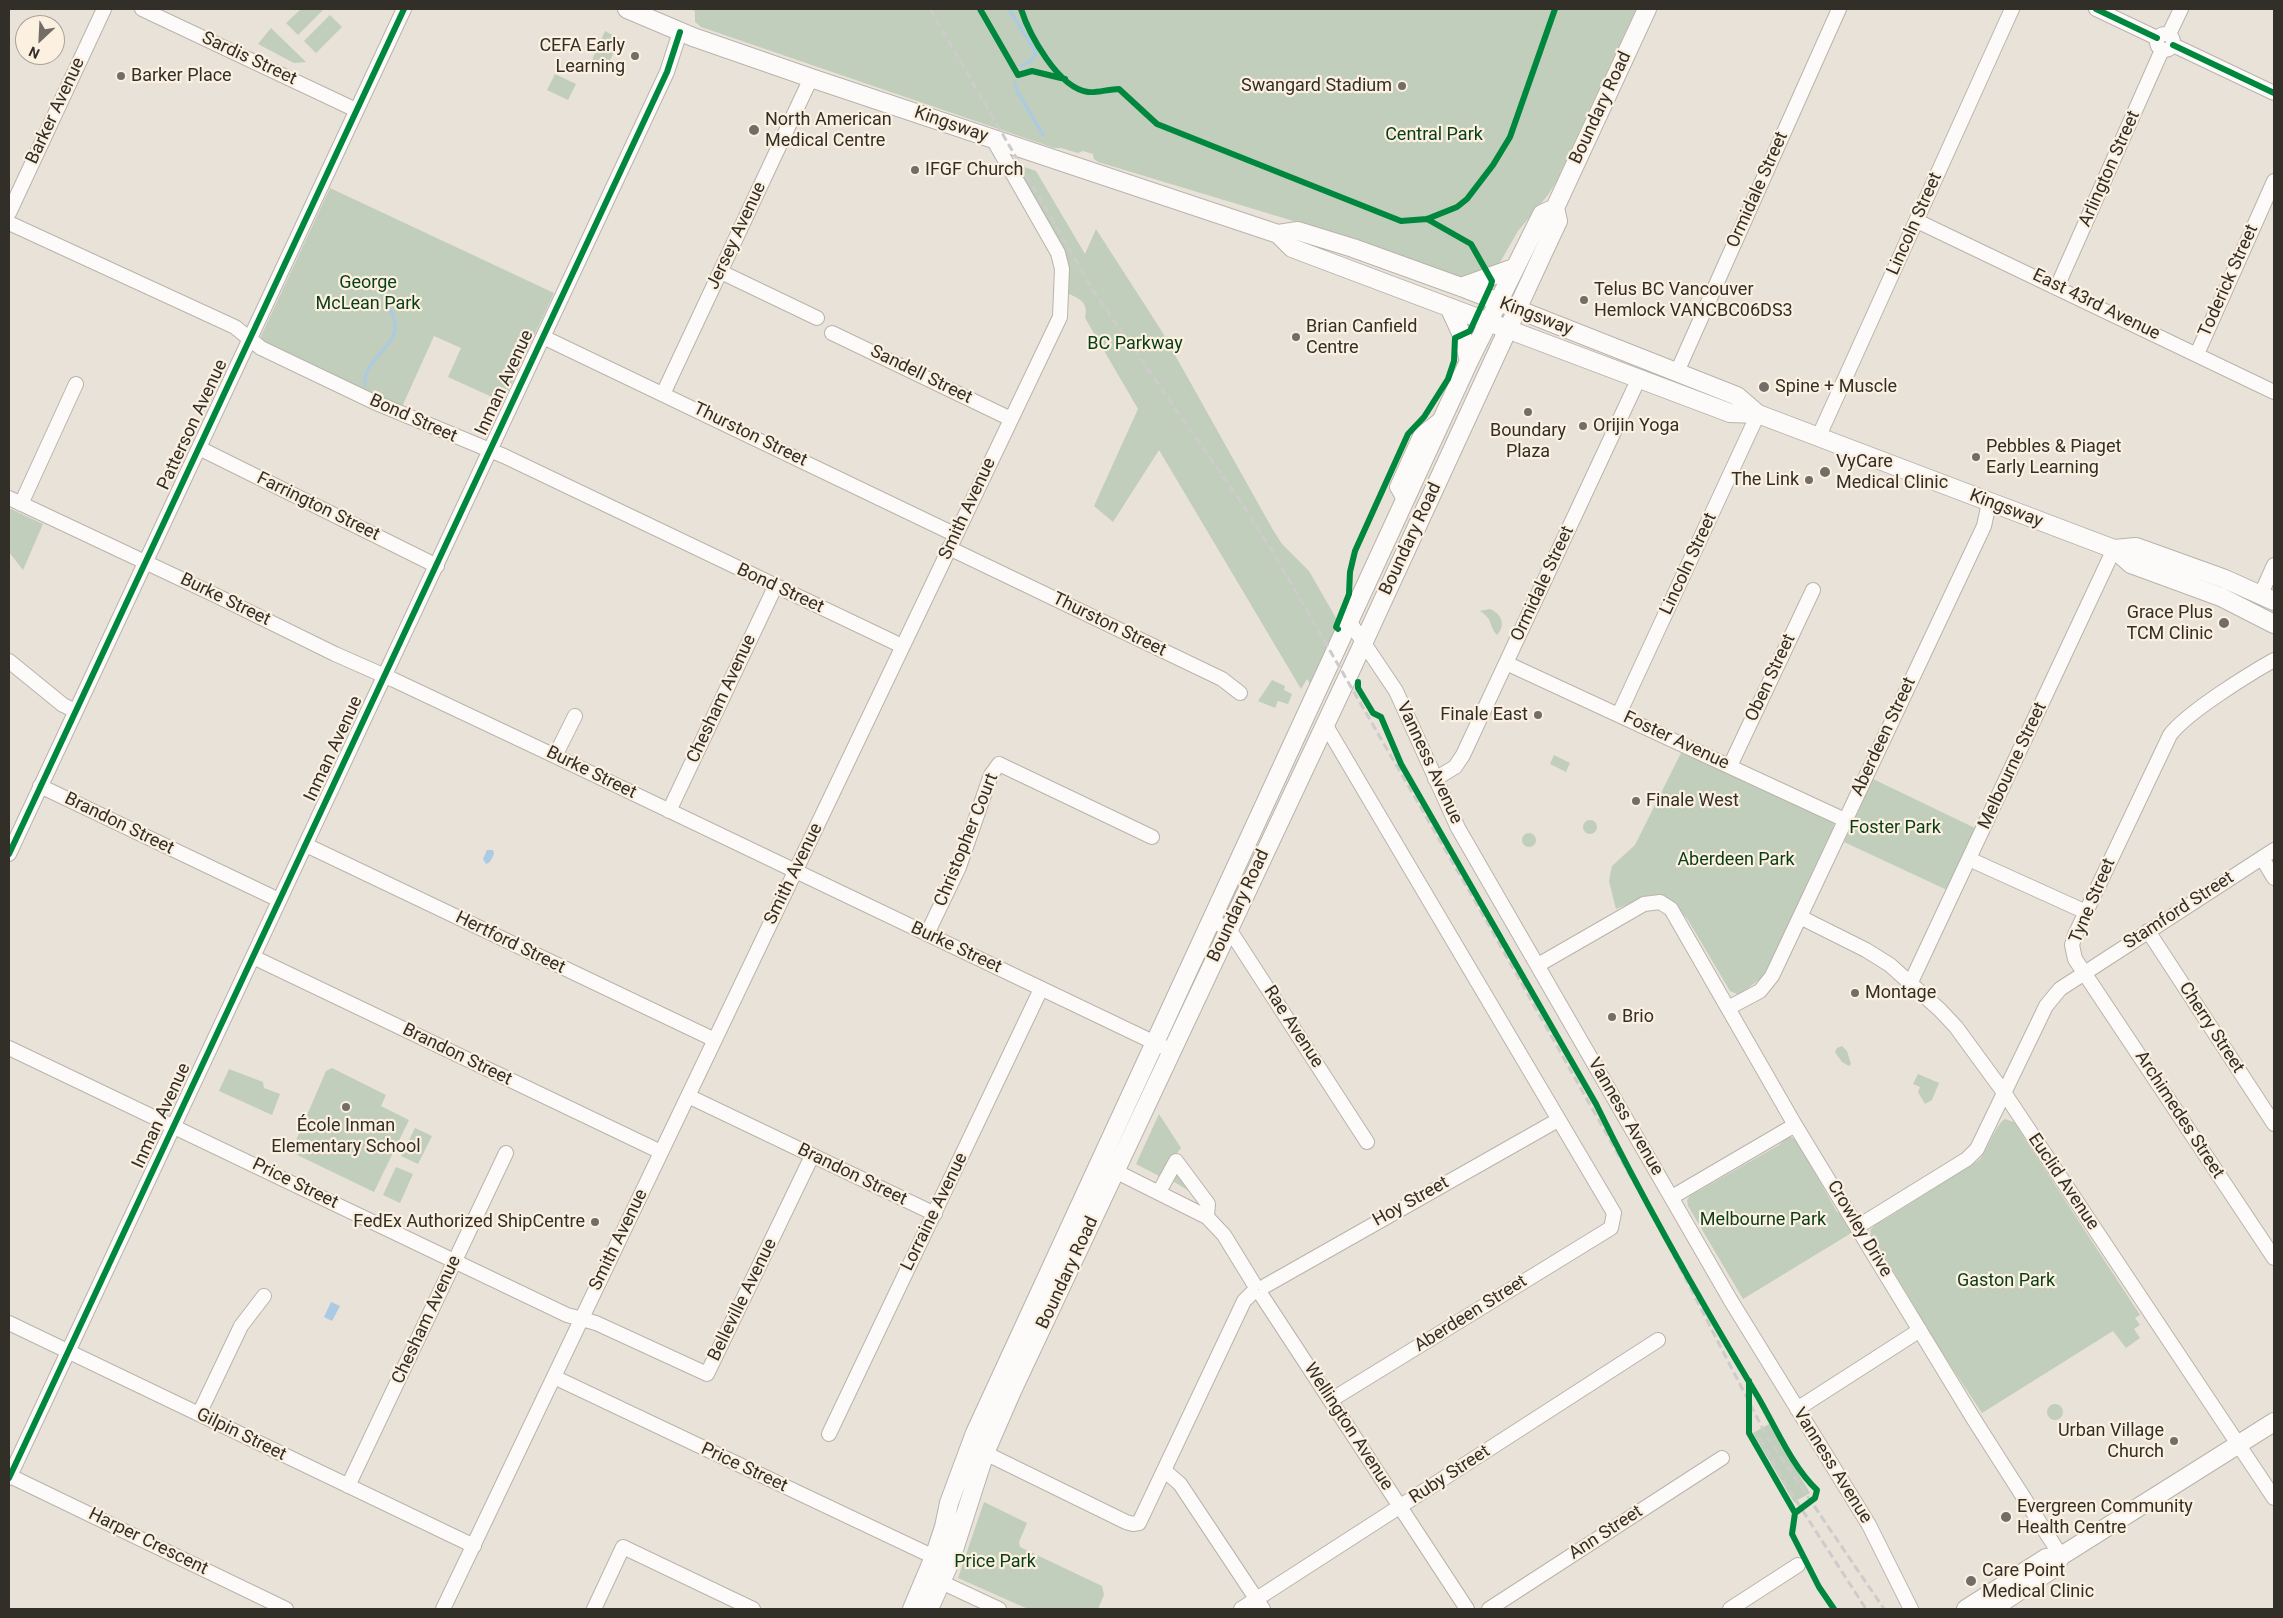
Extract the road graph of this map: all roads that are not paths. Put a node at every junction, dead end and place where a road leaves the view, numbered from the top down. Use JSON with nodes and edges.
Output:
{"nodes":[{"id":1,"x":104,"y":9,"type":"edge"},
{"id":2,"x":142,"y":9,"type":"edge"},
{"id":3,"x":404,"y":9,"type":"edge"},
{"id":4,"x":627,"y":9,"type":"edge"},
{"id":5,"x":1647,"y":9,"type":"edge"},
{"id":6,"x":1839,"y":9,"type":"edge"},
{"id":7,"x":2012,"y":9,"type":"edge"},
{"id":8,"x":2096,"y":9,"type":"edge"},
{"id":9,"x":2181,"y":9,"type":"edge"},
{"id":10,"x":680,"y":32,"type":"junction"},
{"id":11,"x":2165,"y":42,"type":"junction"},
{"id":12,"x":811,"y":78,"type":"junction"},
{"id":13,"x":2274,"y":93,"type":"edge"},
{"id":14,"x":356,"y":110,"type":"junction"},
{"id":15,"x":992,"y":139,"type":"junction"},
{"id":16,"x":2274,"y":181,"type":"edge"},
{"id":17,"x":1555,"y":208,"type":"junction"},
{"id":18,"x":9,"y":214,"type":"edge"},
{"id":19,"x":1917,"y":221,"type":"junction"},
{"id":20,"x":9,"y":223,"type":"edge"},
{"id":21,"x":1278,"y":234,"type":"junction"},
{"id":22,"x":1514,"y":268,"type":"junction"},
{"id":23,"x":721,"y":272,"type":"junction"},
{"id":24,"x":1461,"y":287,"type":"junction"},
{"id":25,"x":2057,"y":287,"type":"junction"},
{"id":26,"x":1498,"y":302,"type":"junction"},
{"id":27,"x":1449,"y":307,"type":"junction"},
{"id":28,"x":1517,"y":310,"type":"junction"},
{"id":29,"x":817,"y":318,"type":"dead end"},
{"id":30,"x":1488,"y":322,"type":"junction"},
{"id":31,"x":1507,"y":329,"type":"junction"},
{"id":32,"x":832,"y":333,"type":"dead end"},
{"id":33,"x":543,"y":337,"type":"junction"},
{"id":34,"x":250,"y":339,"type":"junction"},
{"id":35,"x":2196,"y":354,"type":"junction"},
{"id":36,"x":1469,"y":361,"type":"junction"},
{"id":37,"x":1677,"y":372,"type":"junction"},
{"id":38,"x":1639,"y":378,"type":"junction"},
{"id":39,"x":76,"y":384,"type":"dead end"},
{"id":40,"x":2274,"y":392,"type":"edge"},
{"id":41,"x":663,"y":394,"type":"junction"},
{"id":42,"x":1758,"y":414,"type":"junction"},
{"id":43,"x":1011,"y":419,"type":"junction"},
{"id":44,"x":1818,"y":438,"type":"junction"},
{"id":45,"x":199,"y":448,"type":"junction"},
{"id":46,"x":490,"y":450,"type":"junction"},
{"id":47,"x":15,"y":501,"type":"edge"},
{"id":48,"x":1989,"y":502,"type":"junction"},
{"id":49,"x":956,"y":535,"type":"junction"},
{"id":50,"x":949,"y":548,"type":"junction"},
{"id":51,"x":2114,"y":549,"type":"junction"},
{"id":52,"x":145,"y":562,"type":"junction"},
{"id":53,"x":2274,"y":565,"type":"edge"},
{"id":54,"x":436,"y":566,"type":"junction"},
{"id":55,"x":775,"y":587,"type":"junction"},
{"id":56,"x":1813,"y":590,"type":"dead end"},
{"id":57,"x":2268,"y":598,"type":"edge"},
{"id":58,"x":1349,"y":620,"type":"junction"},
{"id":59,"x":2274,"y":624,"type":"edge"},
{"id":60,"x":1363,"y":643,"type":"junction"},
{"id":61,"x":902,"y":646,"type":"junction"},
{"id":62,"x":2274,"y":660,"type":"edge"},
{"id":63,"x":9,"y":661,"type":"edge"},
{"id":64,"x":1506,"y":663,"type":"junction"},
{"id":65,"x":384,"y":676,"type":"junction"},
{"id":66,"x":1240,"y":693,"type":"dead end"},
{"id":67,"x":76,"y":710,"type":"junction"},
{"id":68,"x":1619,"y":714,"type":"junction"},
{"id":69,"x":575,"y":716,"type":"dead end"},
{"id":70,"x":1324,"y":724,"type":"junction"},
{"id":71,"x":555,"y":756,"type":"junction"},
{"id":72,"x":1730,"y":766,"type":"junction"},
{"id":73,"x":1435,"y":779,"type":"junction"},
{"id":74,"x":40,"y":786,"type":"junction"},
{"id":75,"x":669,"y":811,"type":"junction"},
{"id":76,"x":1845,"y":820,"type":"junction"},
{"id":77,"x":1152,"y":837,"type":"dead end"},
{"id":78,"x":306,"y":844,"type":"junction"},
{"id":79,"x":10,"y":846,"type":"edge"},
{"id":80,"x":2274,"y":850,"type":"edge"},
{"id":81,"x":2262,"y":858,"type":"junction"},
{"id":82,"x":1970,"y":859,"type":"junction"},
{"id":83,"x":795,"y":871,"type":"junction"},
{"id":84,"x":2274,"y":878,"type":"edge"},
{"id":85,"x":279,"y":900,"type":"junction"},
{"id":86,"x":2086,"y":912,"type":"junction"},
{"id":87,"x":1800,"y":918,"type":"junction"},
{"id":88,"x":1212,"y":921,"type":"junction"},
{"id":89,"x":1229,"y":929,"type":"junction"},
{"id":90,"x":2148,"y":931,"type":"junction"},
{"id":91,"x":927,"y":934,"type":"junction"},
{"id":92,"x":253,"y":957,"type":"junction"},
{"id":93,"x":1538,"y":964,"type":"junction"},
{"id":94,"x":2084,"y":972,"type":"junction"},
{"id":95,"x":1911,"y":982,"type":"junction"},
{"id":96,"x":1042,"y":989,"type":"junction"},
{"id":97,"x":1730,"y":1007,"type":"junction"},
{"id":98,"x":715,"y":1040,"type":"junction"},
{"id":99,"x":1154,"y":1043,"type":"junction"},
{"id":100,"x":9,"y":1048,"type":"edge"},
{"id":101,"x":1172,"y":1051,"type":"junction"},
{"id":102,"x":2005,"y":1094,"type":"junction"},
{"id":103,"x":688,"y":1096,"type":"junction"},
{"id":104,"x":1558,"y":1120,"type":"junction"},
{"id":105,"x":2274,"y":1124,"type":"edge"},
{"id":106,"x":1795,"y":1125,"type":"junction"},
{"id":107,"x":174,"y":1126,"type":"junction"},
{"id":108,"x":1367,"y":1142,"type":"dead end"},
{"id":109,"x":661,"y":1152,"type":"junction"},
{"id":110,"x":506,"y":1154,"type":"dead end"},
{"id":111,"x":812,"y":1156,"type":"junction"},
{"id":112,"x":1098,"y":1163,"type":"junction"},
{"id":113,"x":1117,"y":1171,"type":"junction"},
{"id":114,"x":1159,"y":1192,"type":"junction"},
{"id":115,"x":1672,"y":1197,"type":"junction"},
{"id":116,"x":935,"y":1214,"type":"junction"},
{"id":117,"x":1207,"y":1217,"type":"junction"},
{"id":118,"x":1858,"y":1228,"type":"junction"},
{"id":119,"x":2274,"y":1258,"type":"edge"},
{"id":120,"x":455,"y":1261,"type":"junction"},
{"id":121,"x":1258,"y":1290,"type":"junction"},
{"id":122,"x":264,"y":1296,"type":"dead end"},
{"id":123,"x":581,"y":1320,"type":"junction"},
{"id":124,"x":9,"y":1323,"type":"edge"},
{"id":125,"x":1920,"y":1330,"type":"junction"},
{"id":126,"x":1658,"y":1340,"type":"dead end"},
{"id":127,"x":68,"y":1351,"type":"junction"},
{"id":128,"x":554,"y":1378,"type":"junction"},
{"id":129,"x":1331,"y":1400,"type":"junction"},
{"id":130,"x":1797,"y":1409,"type":"junction"},
{"id":131,"x":199,"y":1414,"type":"junction"},
{"id":132,"x":2274,"y":1422,"type":"edge"},
{"id":133,"x":830,"y":1434,"type":"dead end"},
{"id":134,"x":2239,"y":1444,"type":"junction"},
{"id":135,"x":986,"y":1453,"type":"junction"},
{"id":136,"x":1722,"y":1458,"type":"dead end"},
{"id":137,"x":1164,"y":1471,"type":"junction"},
{"id":138,"x":9,"y":1477,"type":"edge"},
{"id":139,"x":348,"y":1486,"type":"junction"},
{"id":140,"x":2274,"y":1498,"type":"edge"},
{"id":141,"x":1401,"y":1507,"type":"junction"},
{"id":142,"x":944,"y":1527,"type":"junction"},
{"id":143,"x":474,"y":1546,"type":"junction"},
{"id":144,"x":2061,"y":1556,"type":"junction"},
{"id":145,"x":934,"y":1557,"type":"junction"},
{"id":146,"x":1798,"y":1565,"type":"dead end"},
{"id":147,"x":941,"y":1582,"type":"junction"},
{"id":148,"x":1260,"y":1604,"type":"edge"},
{"id":149,"x":286,"y":1609,"type":"edge"},
{"id":150,"x":443,"y":1609,"type":"edge"},
{"id":151,"x":594,"y":1609,"type":"edge"},
{"id":152,"x":753,"y":1609,"type":"edge"},
{"id":153,"x":912,"y":1609,"type":"edge"},
{"id":154,"x":929,"y":1609,"type":"edge"},
{"id":155,"x":1000,"y":1609,"type":"edge"},
{"id":156,"x":1241,"y":1609,"type":"edge"},
{"id":157,"x":1467,"y":1609,"type":"edge"},
{"id":158,"x":1489,"y":1609,"type":"edge"},
{"id":159,"x":1730,"y":1609,"type":"edge"},
{"id":160,"x":1911,"y":1609,"type":"edge"},
{"id":161,"x":1966,"y":1609,"type":"edge"},
{"id":162,"x":1992,"y":1609,"type":"edge"}],
"edges":[{"from":1,"to":18,"type":"street","name":"Barker Avenue"},
{"from":2,"to":14,"type":"street","name":"Sardis Street"},
{"from":3,"to":14,"type":"street","name":"Patterson Avenue"},
{"from":4,"to":10,"type":"main road","name":"Kingsway"},
{"from":5,"to":17,"type":"main road","name":"Boundary Road"},
{"from":6,"to":37,"type":"street","name":"Ormidale Street"},
{"from":7,"to":19,"type":"street","name":"Lincoln Street"},
{"from":8,"to":11,"type":"street"},
{"from":9,"to":11,"type":"street","name":"Arlington Street"},
{"from":10,"to":12,"type":"main road","name":"Kingsway"},
{"from":10,"to":33,"type":"street","name":"Inman Avenue"},
{"from":11,"to":13,"type":"street"},
{"from":11,"to":25,"type":"street","name":"Arlington Street"},
{"from":12,"to":15,"type":"main road","name":"Kingsway"},
{"from":12,"to":23,"type":"street","name":"Jersey Avenue"},
{"from":14,"to":34,"type":"street","name":"Patterson Avenue"},
{"from":15,"to":21,"type":"main road","name":"Kingsway"},
{"from":15,"to":43,"type":"street","name":"Smith Avenue"},
{"from":16,"to":35,"type":"street","name":"Toderick Street"},
{"from":17,"to":22,"type":"main road","name":"Boundary Road"},
{"from":17,"to":28,"type":"main road","name":"Boundary Road"},
{"from":19,"to":25,"type":"street","name":"East 43rd Avenue"},
{"from":19,"to":44,"type":"street","name":"Lincoln Street"},
{"from":20,"to":34,"type":"street","name":"Bond Street"},
{"from":21,"to":24,"type":"main road","name":"Kingsway"},
{"from":21,"to":27,"type":"main road","name":"Kingsway"},
{"from":22,"to":24,"type":"main road"},
{"from":22,"to":26,"type":"main road","name":"Boundary Road"},
{"from":23,"to":29,"type":"street"},
{"from":23,"to":41,"type":"street","name":"Jersey Avenue"},
{"from":24,"to":26,"type":"main road","name":"Kingsway"},
{"from":25,"to":35,"type":"street","name":"East 43rd Avenue"},
{"from":26,"to":28,"type":"main road","name":"Kingsway"},
{"from":26,"to":30,"type":"main road","name":"Boundary Road"},
{"from":27,"to":30,"type":"main road","name":"Kingsway"},
{"from":27,"to":36,"type":"main road"},
{"from":28,"to":31,"type":"main road","name":"Boundary Road"},
{"from":28,"to":37,"type":"main road","name":"Kingsway"},
{"from":30,"to":31,"type":"main road","name":"Kingsway"},
{"from":30,"to":36,"type":"main road","name":"Boundary Road"},
{"from":31,"to":38,"type":"main road","name":"Kingsway"},
{"from":31,"to":60,"type":"main road","name":"Boundary Road"},
{"from":32,"to":43,"type":"street","name":"Sandell Street"},
{"from":33,"to":41,"type":"street","name":"Thurston Street"},
{"from":33,"to":46,"type":"street","name":"Inman Avenue"},
{"from":34,"to":45,"type":"street","name":"Patterson Avenue"},
{"from":34,"to":46,"type":"street","name":"Bond Street"},
{"from":35,"to":40,"type":"street","name":"East 43rd Avenue"},
{"from":36,"to":58,"type":"main road","name":"Boundary Road"},
{"from":37,"to":42,"type":"main road","name":"Kingsway"},
{"from":38,"to":42,"type":"main road","name":"Kingsway"},
{"from":38,"to":64,"type":"street","name":"Ormidale Street"},
{"from":39,"to":47,"type":"street"},
{"from":41,"to":49,"type":"street","name":"Thurston Street"},
{"from":42,"to":44,"type":"main road","name":"Kingsway"},
{"from":42,"to":68,"type":"street","name":"Lincoln Street"},
{"from":43,"to":49,"type":"street","name":"Smith Avenue"},
{"from":44,"to":48,"type":"main road","name":"Kingsway"},
{"from":45,"to":52,"type":"street","name":"Patterson Avenue"},
{"from":45,"to":54,"type":"street","name":"Farrington Street"},
{"from":46,"to":54,"type":"street","name":"Inman Avenue"},
{"from":46,"to":55,"type":"street","name":"Bond Street"},
{"from":47,"to":52,"type":"street","name":"Burke Street"},
{"from":48,"to":51,"type":"main road","name":"Kingsway"},
{"from":48,"to":76,"type":"street","name":"Aberdeen Street"},
{"from":49,"to":50,"type":"street","name":"Smith Avenue"},
{"from":50,"to":61,"type":"street","name":"Smith Avenue"},
{"from":50,"to":66,"type":"street","name":"Thurston Street"},
{"from":51,"to":57,"type":"main road","name":"Kingsway"},
{"from":51,"to":59,"type":"main road","name":"Kingsway"},
{"from":51,"to":82,"type":"street","name":"Melbourne Street"},
{"from":52,"to":65,"type":"street","name":"Burke Street"},
{"from":52,"to":67,"type":"street","name":"Patterson Avenue"},
{"from":53,"to":57,"type":"street"},
{"from":54,"to":65,"type":"street","name":"Inman Avenue"},
{"from":55,"to":61,"type":"street","name":"Bond Street"},
{"from":55,"to":75,"type":"street","name":"Chesham Avenue"},
{"from":56,"to":72,"type":"street","name":"Oben Street"},
{"from":58,"to":60,"type":"street","name":"Vanness Avenue"},
{"from":58,"to":88,"type":"main road","name":"Boundary Road"},
{"from":60,"to":70,"type":"main road","name":"Boundary Road"},
{"from":60,"to":73,"type":"street","name":"Vanness Avenue"},
{"from":61,"to":83,"type":"street","name":"Smith Avenue"},
{"from":62,"to":86,"type":"street","name":"Tyne Street"},
{"from":63,"to":67,"type":"street"},
{"from":64,"to":68,"type":"street","name":"Foster Avenue"},
{"from":64,"to":73,"type":"street","name":"Ormidale Street"},
{"from":65,"to":71,"type":"street","name":"Burke Street"},
{"from":65,"to":78,"type":"street","name":"Inman Avenue"},
{"from":67,"to":74,"type":"street","name":"Patterson Avenue"},
{"from":68,"to":72,"type":"street","name":"Foster Avenue"},
{"from":69,"to":71,"type":"street"},
{"from":70,"to":89,"type":"main road","name":"Boundary Road"},
{"from":70,"to":104,"type":"street"},
{"from":71,"to":75,"type":"street","name":"Burke Street"},
{"from":72,"to":76,"type":"street","name":"Foster Avenue"},
{"from":73,"to":93,"type":"street","name":"Vanness Avenue"},
{"from":74,"to":79,"type":"street","name":"Patterson Avenue"},
{"from":74,"to":85,"type":"street","name":"Brandon Street"},
{"from":75,"to":83,"type":"street","name":"Burke Street"},
{"from":76,"to":87,"type":"street","name":"Aberdeen Street"},
{"from":77,"to":91,"type":"street","name":"Christopher Court"},
{"from":78,"to":85,"type":"street","name":"Inman Avenue"},
{"from":78,"to":98,"type":"street","name":"Hertford Street"},
{"from":80,"to":81,"type":"street","name":"Stamford Street"},
{"from":81,"to":84,"type":"street"},
{"from":81,"to":90,"type":"street","name":"Stamford Street"},
{"from":82,"to":86,"type":"street"},
{"from":82,"to":95,"type":"street","name":"Melbourne Street"},
{"from":83,"to":91,"type":"street","name":"Burke Street"},
{"from":83,"to":98,"type":"street","name":"Smith Avenue"},
{"from":85,"to":92,"type":"street","name":"Inman Avenue"},
{"from":86,"to":94,"type":"street","name":"Tyne Street"},
{"from":87,"to":95,"type":"street","name":"Euclid Avenue"},
{"from":87,"to":97,"type":"street","name":"Aberdeen Street"},
{"from":88,"to":89,"type":"street"},
{"from":88,"to":99,"type":"main road","name":"Boundary Road"},
{"from":89,"to":101,"type":"main road","name":"Boundary Road"},
{"from":89,"to":108,"type":"street","name":"Rae Avenue"},
{"from":90,"to":94,"type":"street","name":"Stamford Street"},
{"from":90,"to":105,"type":"street","name":"Cherry Street"},
{"from":91,"to":96,"type":"street","name":"Burke Street"},
{"from":92,"to":107,"type":"street","name":"Inman Avenue"},
{"from":92,"to":109,"type":"street","name":"Brandon Street"},
{"from":93,"to":97,"type":"street","name":"Crowley Drive"},
{"from":93,"to":115,"type":"street","name":"Vanness Avenue"},
{"from":94,"to":102,"type":"street","name":"Tyne Street"},
{"from":94,"to":119,"type":"street","name":"Archimedes Street"},
{"from":95,"to":102,"type":"street","name":"Euclid Avenue"},
{"from":96,"to":99,"type":"street","name":"Burke Street"},
{"from":96,"to":116,"type":"street","name":"Lorraine Avenue"},
{"from":97,"to":106,"type":"street","name":"Crowley Drive"},
{"from":98,"to":103,"type":"street","name":"Smith Avenue"},
{"from":99,"to":101,"type":"street","name":"Burke Street"},
{"from":99,"to":112,"type":"main road","name":"Boundary Road"},
{"from":100,"to":107,"type":"street","name":"Price Street"},
{"from":101,"to":113,"type":"main road","name":"Boundary Road"},
{"from":102,"to":118,"type":"street","name":"Tyne Street"},
{"from":102,"to":134,"type":"street","name":"Euclid Avenue"},
{"from":103,"to":109,"type":"street","name":"Smith Avenue"},
{"from":103,"to":111,"type":"street","name":"Brandon Street"},
{"from":104,"to":121,"type":"street","name":"Hoy Street"},
{"from":104,"to":129,"type":"street","name":"Aberdeen Street"},
{"from":106,"to":115,"type":"street"},
{"from":106,"to":118,"type":"street","name":"Crowley Drive"},
{"from":107,"to":120,"type":"street","name":"Price Street"},
{"from":107,"to":127,"type":"street","name":"Inman Avenue"},
{"from":109,"to":123,"type":"street","name":"Smith Avenue"},
{"from":110,"to":120,"type":"street","name":"Chesham Avenue"},
{"from":111,"to":116,"type":"street","name":"Brandon Street"},
{"from":111,"to":123,"type":"street","name":"Belleville Avenue"},
{"from":112,"to":113,"type":"street","name":"Wellington Avenue"},
{"from":112,"to":142,"type":"main road","name":"Boundary Road"},
{"from":113,"to":114,"type":"street","name":"Wellington Avenue"},
{"from":113,"to":135,"type":"main road","name":"Boundary Road"},
{"from":114,"to":117,"type":"street","name":"Wellington Avenue"},
{"from":114,"to":117,"type":"street","name":"Wellington Avenue"},
{"from":115,"to":130,"type":"street","name":"Vanness Avenue"},
{"from":116,"to":133,"type":"street","name":"Lorraine Avenue"},
{"from":117,"to":121,"type":"street","name":"Wellington Avenue"},
{"from":118,"to":125,"type":"street","name":"Crowley Drive"},
{"from":120,"to":123,"type":"street","name":"Price Street"},
{"from":120,"to":139,"type":"street","name":"Chesham Avenue"},
{"from":121,"to":129,"type":"street","name":"Wellington Avenue"},
{"from":121,"to":137,"type":"street","name":"Hoy Street"},
{"from":122,"to":131,"type":"street"},
{"from":123,"to":128,"type":"street","name":"Smith Avenue"},
{"from":124,"to":127,"type":"street","name":"Gilpin Street"},
{"from":125,"to":130,"type":"street"},
{"from":125,"to":144,"type":"street","name":"Crowley Drive"},
{"from":126,"to":141,"type":"street","name":"Ruby Street"},
{"from":127,"to":131,"type":"street","name":"Gilpin Street"},
{"from":127,"to":138,"type":"street","name":"Inman Avenue"},
{"from":128,"to":143,"type":"street","name":"Smith Avenue"},
{"from":128,"to":145,"type":"street","name":"Price Street"},
{"from":129,"to":141,"type":"street","name":"Wellington Avenue"},
{"from":130,"to":160,"type":"street","name":"Vanness Avenue"},
{"from":131,"to":139,"type":"street","name":"Gilpin Street"},
{"from":132,"to":134,"type":"main road"},
{"from":134,"to":140,"type":"street","name":"Euclid Avenue"},
{"from":134,"to":144,"type":"main road"},
{"from":135,"to":137,"type":"street","name":"Hoy Street"},
{"from":135,"to":147,"type":"main road","name":"Boundary Road"},
{"from":136,"to":158,"type":"street","name":"Ann Street"},
{"from":137,"to":148,"type":"street"},
{"from":138,"to":149,"type":"street","name":"Harper Crescent"},
{"from":139,"to":143,"type":"street","name":"Gilpin Street"},
{"from":141,"to":148,"type":"street","name":"Ruby Street"},
{"from":141,"to":157,"type":"street","name":"Wellington Avenue"},
{"from":142,"to":145,"type":"main road","name":"Boundary Road"},
{"from":142,"to":147,"type":"main road"},
{"from":143,"to":150,"type":"street","name":"Smith Avenue"},
{"from":144,"to":161,"type":"main road"},
{"from":144,"to":162,"type":"main road"},
{"from":145,"to":153,"type":"main road","name":"Boundary Road"},
{"from":146,"to":159,"type":"street"},
{"from":147,"to":154,"type":"main road","name":"Boundary Road"},
{"from":147,"to":155,"type":"street"},
{"from":148,"to":156,"type":"street","name":"Ruby Street"},
{"from":151,"to":152,"type":"street"}]}
